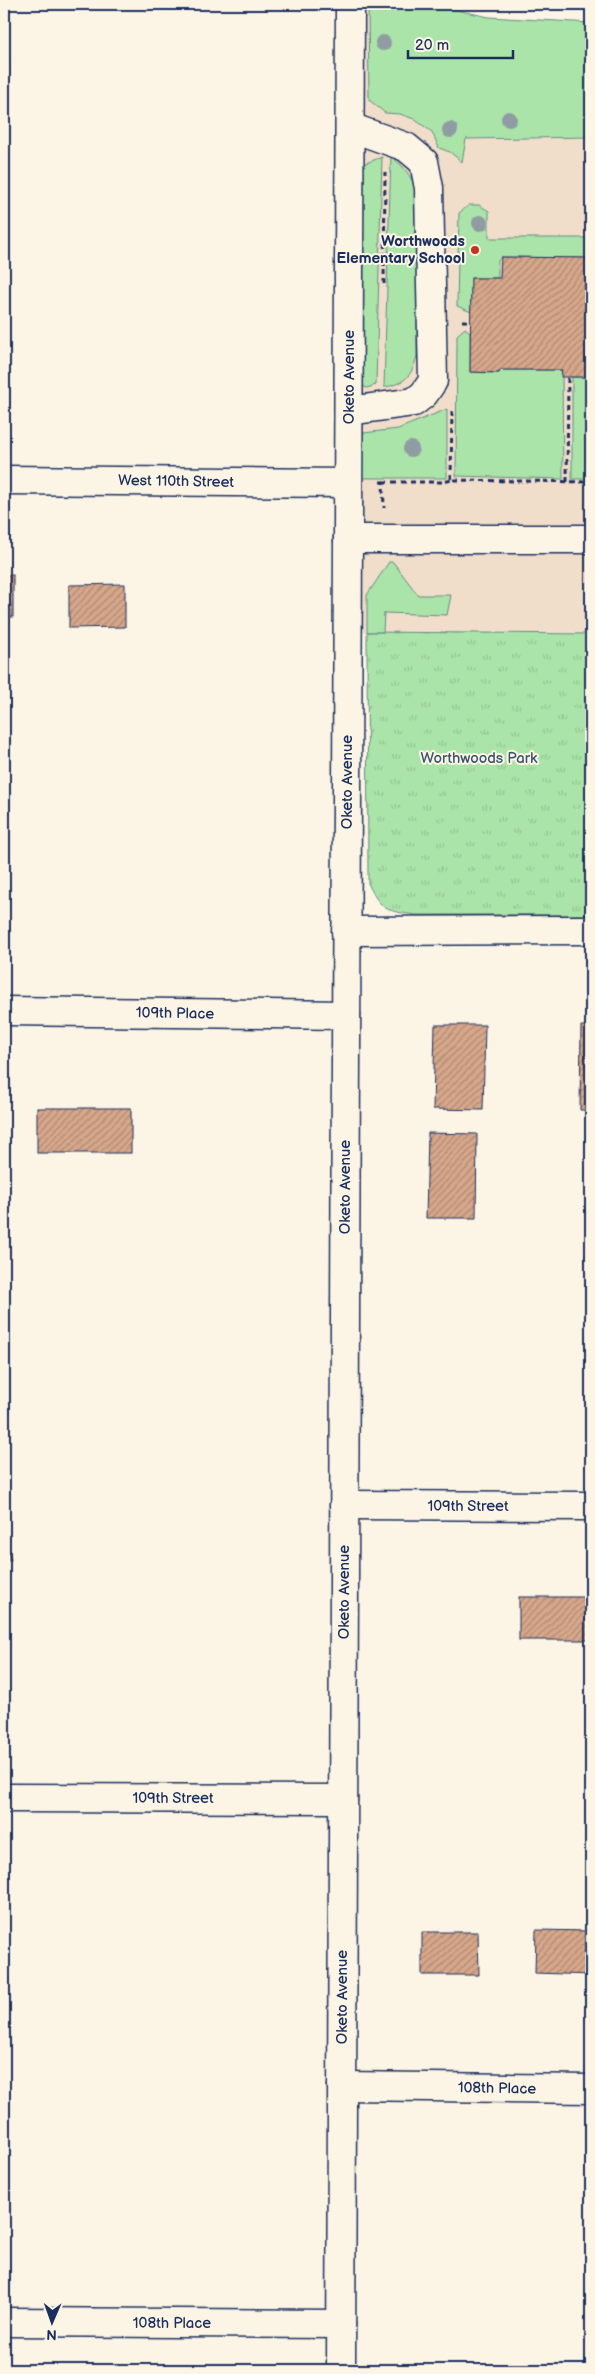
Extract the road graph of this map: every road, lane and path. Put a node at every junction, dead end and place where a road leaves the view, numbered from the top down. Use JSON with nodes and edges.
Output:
{"nodes":[{"id":1,"x":350,"y":4,"type":"edge"},
{"id":2,"x":350,"y":127,"type":"junction"},
{"id":3,"x":568,"y":377,"type":"dead end"},
{"id":4,"x":452,"y":410,"type":"dead end"},
{"id":5,"x":349,"y":411,"type":"junction"},
{"id":6,"x":4,"y":480,"type":"edge"},
{"id":7,"x":450,"y":480,"type":"junction"},
{"id":8,"x":383,"y":482,"type":"dead end"},
{"id":9,"x":567,"y":482,"type":"junction"},
{"id":10,"x":591,"y":482,"type":"edge"},
{"id":11,"x":348,"y":483,"type":"junction"},
{"id":12,"x":591,"y":538,"type":"edge"},
{"id":13,"x":348,"y":539,"type":"junction"},
{"id":14,"x":591,"y":930,"type":"edge"},
{"id":15,"x":346,"y":931,"type":"junction"},
{"id":16,"x":4,"y":1011,"type":"edge"},
{"id":17,"x":346,"y":1014,"type":"junction"},
{"id":18,"x":344,"y":1505,"type":"junction"},
{"id":19,"x":591,"y":1506,"type":"edge"},
{"id":20,"x":4,"y":1798,"type":"edge"},
{"id":21,"x":343,"y":1799,"type":"junction"},
{"id":22,"x":342,"y":2086,"type":"junction"},
{"id":23,"x":591,"y":2089,"type":"edge"},
{"id":24,"x":4,"y":2322,"type":"edge"},
{"id":25,"x":341,"y":2324,"type":"junction"},
{"id":26,"x":341,"y":2370,"type":"edge"}],
"edges":[{"from":1,"to":2,"type":"street","name":"Oketo Avenue"},
{"from":2,"to":5,"type":"street","name":"Oketo Avenue"},
{"from":2,"to":5,"type":"street"},
{"from":3,"to":9,"type":"path"},
{"from":4,"to":7,"type":"path"},
{"from":5,"to":11,"type":"street","name":"Oketo Avenue"},
{"from":6,"to":11,"type":"street","name":"West 110th Street"},
{"from":7,"to":8,"type":"path"},
{"from":7,"to":9,"type":"path"},
{"from":9,"to":10,"type":"path"},
{"from":11,"to":13,"type":"street","name":"Oketo Avenue"},
{"from":12,"to":13,"type":"street"},
{"from":13,"to":15,"type":"street","name":"Oketo Avenue"},
{"from":14,"to":15,"type":"street"},
{"from":15,"to":17,"type":"street","name":"Oketo Avenue"},
{"from":16,"to":17,"type":"street","name":"109th Place"},
{"from":17,"to":18,"type":"street","name":"Oketo Avenue"},
{"from":18,"to":19,"type":"street","name":"109th Street"},
{"from":18,"to":21,"type":"street","name":"Oketo Avenue"},
{"from":20,"to":21,"type":"street","name":"109th Street"},
{"from":21,"to":22,"type":"street","name":"Oketo Avenue"},
{"from":22,"to":23,"type":"street","name":"108th Place"},
{"from":22,"to":25,"type":"street","name":"Oketo Avenue"},
{"from":24,"to":25,"type":"street","name":"108th Place"},
{"from":25,"to":26,"type":"street","name":"Oketo Avenue"}]}
